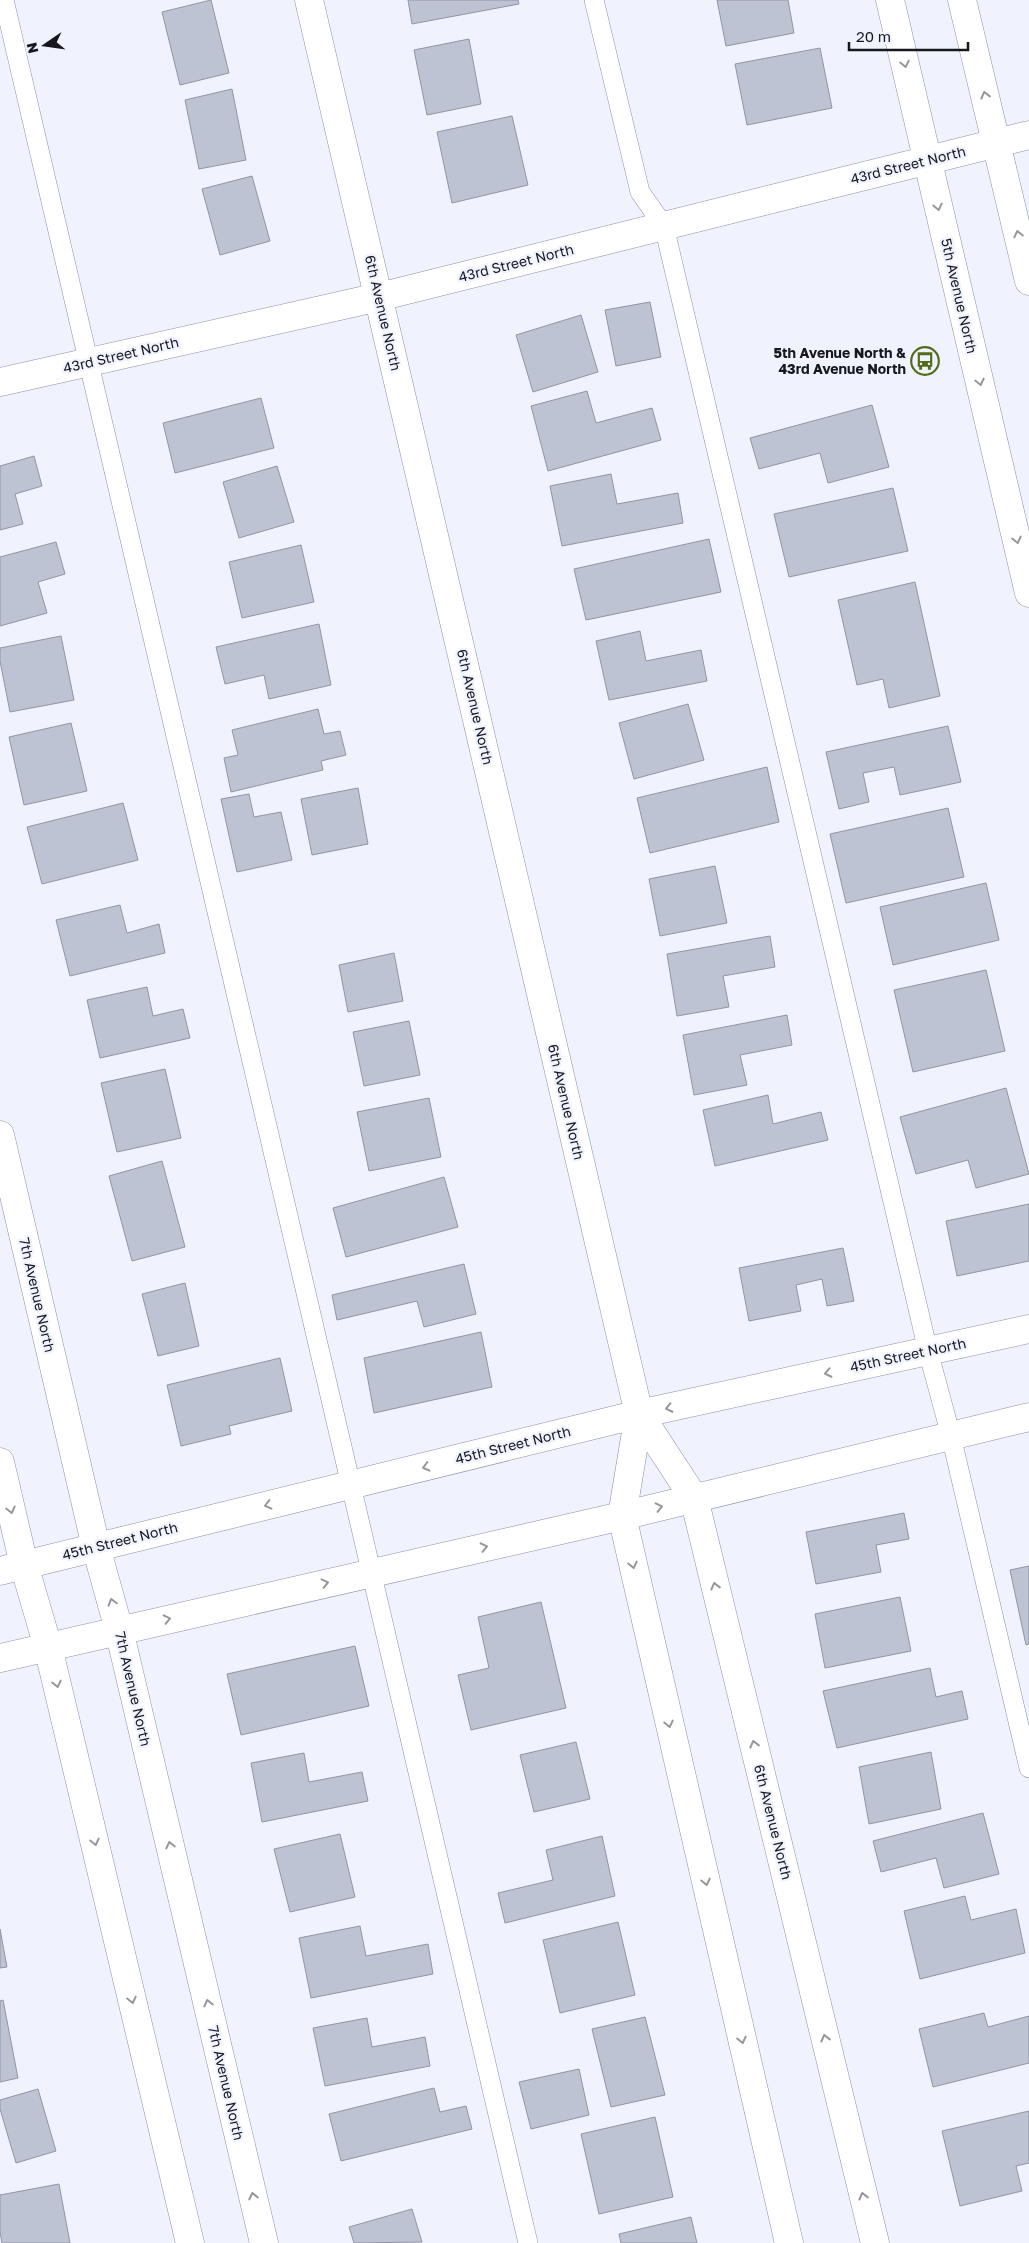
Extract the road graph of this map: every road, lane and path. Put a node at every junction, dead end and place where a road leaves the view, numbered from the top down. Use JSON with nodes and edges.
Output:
{"nodes":[{"id":1,"x":4,"y":0,"type":"edge"},
{"id":2,"x":310,"y":0,"type":"edge"},
{"id":3,"x":594,"y":0,"type":"edge"},
{"id":4,"x":890,"y":0,"type":"edge"},
{"id":5,"x":962,"y":0,"type":"edge"},
{"id":6,"x":1029,"y":135,"type":"edge"},
{"id":7,"x":997,"y":143,"type":"junction"},
{"id":8,"x":927,"y":160,"type":"junction"},
{"id":9,"x":664,"y":226,"type":"junction"},
{"id":10,"x":1029,"y":281,"type":"edge"},
{"id":11,"x":379,"y":297,"type":"junction"},
{"id":12,"x":88,"y":362,"type":"junction"},
{"id":13,"x":0,"y":382,"type":"edge"},
{"id":14,"x":1029,"y":593,"type":"edge"},
{"id":15,"x":0,"y":1135,"type":"edge"},
{"id":16,"x":1029,"y":1329,"type":"edge"},
{"id":17,"x":928,"y":1351,"type":"junction"},
{"id":18,"x":639,"y":1414,"type":"junction"},
{"id":19,"x":1029,"y":1417,"type":"edge"},
{"id":20,"x":951,"y":1436,"type":"junction"},
{"id":21,"x":0,"y":1462,"type":"edge"},
{"id":22,"x":350,"y":1485,"type":"junction"},
{"id":23,"x":694,"y":1498,"type":"junction"},
{"id":24,"x":622,"y":1516,"type":"junction"},
{"id":25,"x":96,"y":1547,"type":"junction"},
{"id":26,"x":12,"y":1568,"type":"edge"},
{"id":27,"x":370,"y":1573,"type":"junction"},
{"id":28,"x":119,"y":1630,"type":"junction"},
{"id":29,"x":48,"y":1647,"type":"junction"},
{"id":30,"x":0,"y":1658,"type":"edge"},
{"id":31,"x":1029,"y":1768,"type":"edge"},
{"id":32,"x":190,"y":2243,"type":"edge"},
{"id":33,"x":264,"y":2243,"type":"edge"},
{"id":34,"x":528,"y":2243,"type":"edge"},
{"id":35,"x":789,"y":2243,"type":"edge"},
{"id":36,"x":875,"y":2243,"type":"edge"}],
"edges":[{"from":1,"to":12,"type":"lane"},
{"from":2,"to":11,"type":"street","name":"6th Avenue North"},
{"from":3,"to":9,"type":"lane"},
{"from":4,"to":8,"type":"street","name":"5th Avenue North","one_way":true},
{"from":7,"to":5,"type":"street","one_way":true},
{"from":6,"to":7,"type":"street","name":"43rd Street North"},
{"from":7,"to":8,"type":"street","name":"43rd Street North"},
{"from":10,"to":7,"type":"street","one_way":true},
{"from":8,"to":9,"type":"street","name":"43rd Street North"},
{"from":8,"to":14,"type":"street","name":"5th Avenue North","one_way":true},
{"from":9,"to":11,"type":"street","name":"43rd Street North"},
{"from":9,"to":17,"type":"lane"},
{"from":11,"to":12,"type":"street","name":"43rd Street North"},
{"from":11,"to":18,"type":"street","name":"6th Avenue North"},
{"from":12,"to":13,"type":"street","name":"43rd Street North"},
{"from":12,"to":22,"type":"lane"},
{"from":15,"to":25,"type":"street","name":"7th Avenue North"},
{"from":16,"to":17,"type":"street","name":"45th Street North"},
{"from":17,"to":18,"type":"street","name":"45th Street North","one_way":true},
{"from":17,"to":20,"type":"lane"},
{"from":18,"to":22,"type":"street","name":"45th Street North","one_way":true},
{"from":18,"to":23,"type":"street","name":"6th Avenue North"},
{"from":18,"to":24,"type":"street","name":"6th Avenue North"},
{"from":19,"to":20,"type":"street"},
{"from":20,"to":23,"type":"street"},
{"from":20,"to":31,"type":"lane"},
{"from":21,"to":26,"type":"street","one_way":true},
{"from":22,"to":25,"type":"street","name":"45th Street North","one_way":true},
{"from":22,"to":27,"type":"lane"},
{"from":24,"to":23,"type":"street","one_way":true},
{"from":36,"to":23,"type":"street","name":"6th Avenue North","one_way":true},
{"from":27,"to":24,"type":"street","one_way":true},
{"from":24,"to":35,"type":"street","name":"6th Avenue North","one_way":true},
{"from":25,"to":26,"type":"street","name":"45th Street North"},
{"from":28,"to":25,"type":"street","name":"7th Avenue North","one_way":true},
{"from":26,"to":29,"type":"street"},
{"from":28,"to":27,"type":"street","one_way":true},
{"from":27,"to":34,"type":"lane"},
{"from":28,"to":29,"type":"street"},
{"from":33,"to":28,"type":"street","name":"7th Avenue North","one_way":true},
{"from":29,"to":30,"type":"street"},
{"from":29,"to":32,"type":"street","one_way":true}]}
